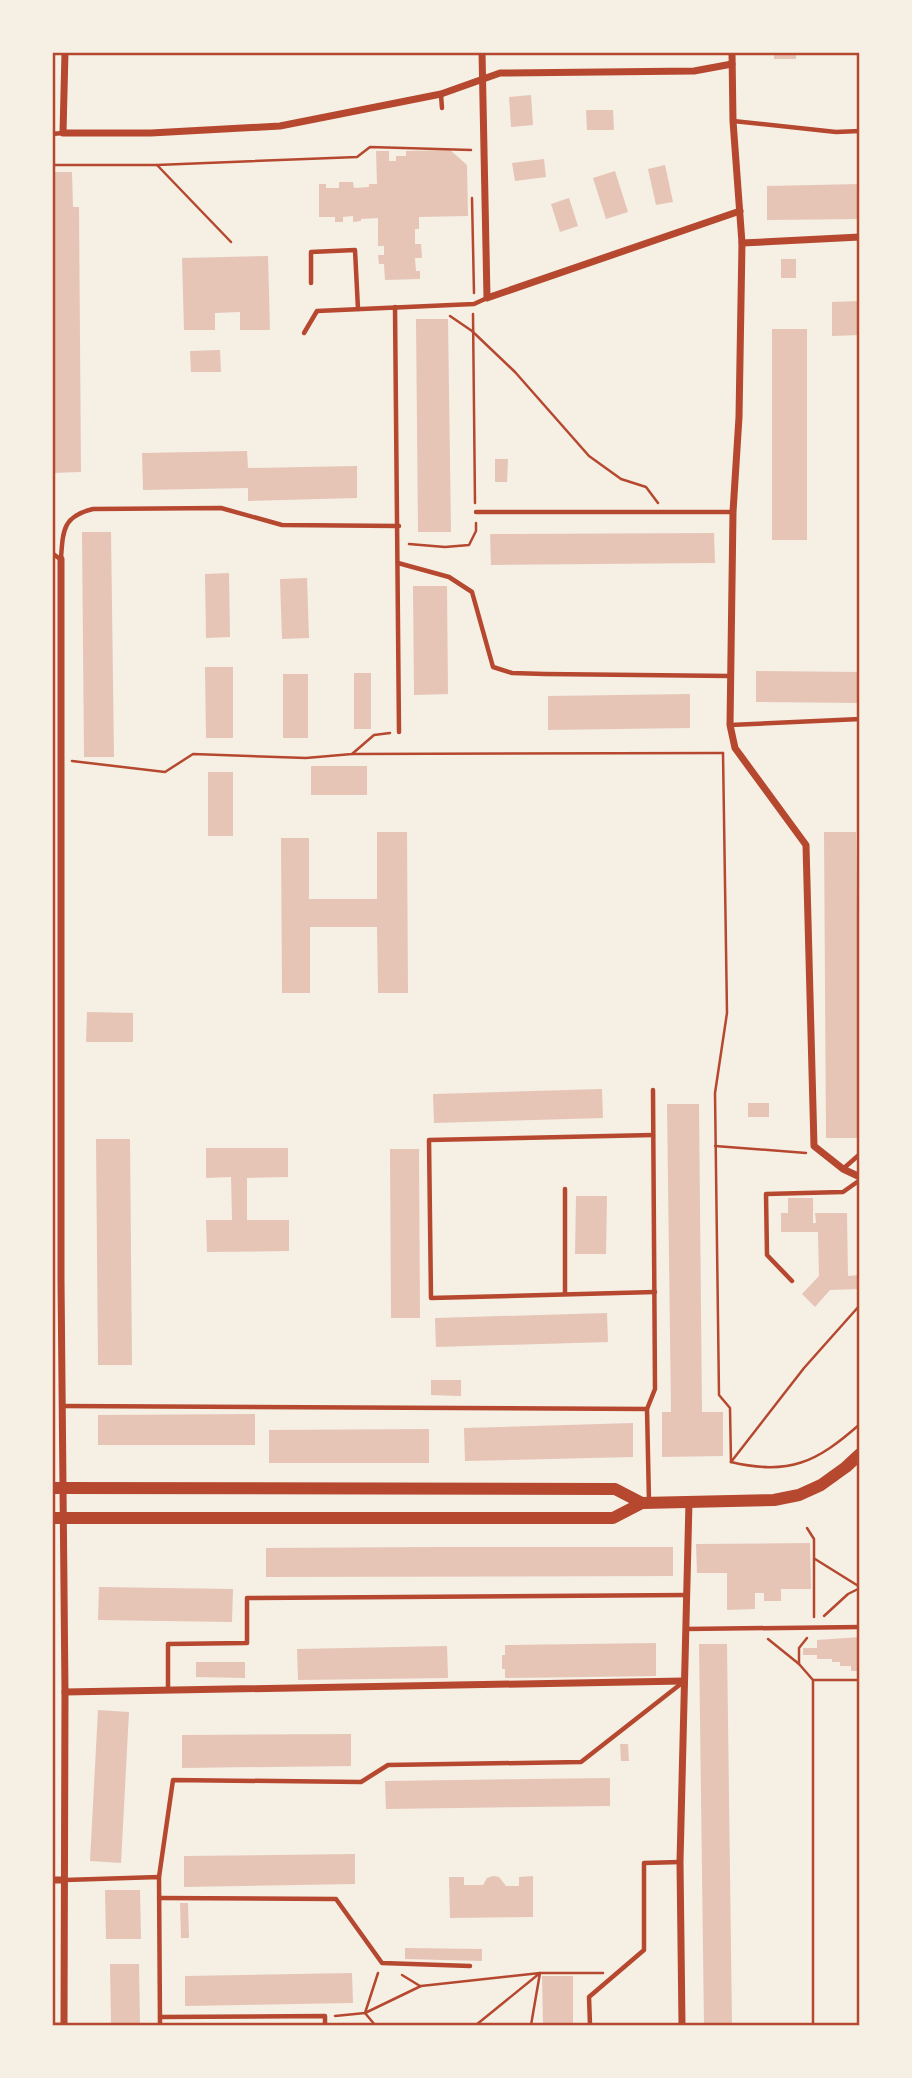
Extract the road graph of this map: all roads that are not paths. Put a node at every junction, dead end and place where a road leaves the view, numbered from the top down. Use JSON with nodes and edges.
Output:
{"nodes":[{"id":1,"x":65,"y":52,"type":"edge"},
{"id":2,"x":482,"y":52,"type":"edge"},
{"id":3,"x":732,"y":52,"type":"edge"},
{"id":4,"x":732,"y":64,"type":"junction"},
{"id":5,"x":483,"y":78,"type":"junction"},
{"id":6,"x":441,"y":94,"type":"junction"},
{"id":7,"x":442,"y":108,"type":"dead end"},
{"id":8,"x":733,"y":121,"type":"junction"},
{"id":9,"x":859,"y":131,"type":"edge"},
{"id":10,"x":63,"y":133,"type":"junction"},
{"id":11,"x":52,"y":134,"type":"edge"},
{"id":12,"x":740,"y":211,"type":"junction"},
{"id":13,"x":859,"y":237,"type":"edge"},
{"id":14,"x":743,"y":243,"type":"junction"},
{"id":15,"x":311,"y":283,"type":"dead end"},
{"id":16,"x":487,"y":298,"type":"junction"},
{"id":17,"x":395,"y":307,"type":"junction"},
{"id":18,"x":358,"y":309,"type":"junction"},
{"id":19,"x":304,"y":333,"type":"dead end"},
{"id":20,"x":476,"y":512,"type":"road end"},
{"id":21,"x":733,"y":512,"type":"junction"},
{"id":22,"x":399,"y":526,"type":"junction"},
{"id":23,"x":52,"y":553,"type":"edge"},
{"id":24,"x":61,"y":559,"type":"junction"},
{"id":25,"x":398,"y":563,"type":"junction"},
{"id":26,"x":730,"y":676,"type":"junction"},
{"id":27,"x":859,"y":719,"type":"edge"},
{"id":28,"x":730,"y":725,"type":"junction"},
{"id":29,"x":399,"y":732,"type":"road end"},
{"id":30,"x":653,"y":1090,"type":"dead end"},
{"id":31,"x":52,"y":1111,"type":"edge"},
{"id":32,"x":61,"y":1113,"type":"junction"},
{"id":33,"x":653,"y":1135,"type":"junction"},
{"id":34,"x":859,"y":1154,"type":"edge"},
{"id":35,"x":57,"y":1160,"type":"edge"},
{"id":36,"x":843,"y":1169,"type":"junction"},
{"id":37,"x":859,"y":1178,"type":"edge"},
{"id":38,"x":565,"y":1189,"type":"dead end"},
{"id":39,"x":57,"y":1280,"type":"edge"},
{"id":40,"x":792,"y":1281,"type":"dead end"},
{"id":41,"x":655,"y":1292,"type":"junction"},
{"id":42,"x":565,"y":1294,"type":"junction"},
{"id":43,"x":62,"y":1406,"type":"junction"},
{"id":44,"x":647,"y":1409,"type":"junction"},
{"id":45,"x":859,"y":1454,"type":"edge"},
{"id":46,"x":57,"y":1488,"type":"edge"},
{"id":47,"x":646,"y":1503,"type":"junction"},
{"id":48,"x":688,"y":1503,"type":"junction"},
{"id":49,"x":58,"y":1518,"type":"edge"},
{"id":50,"x":687,"y":1595,"type":"junction"},
{"id":51,"x":859,"y":1627,"type":"edge"},
{"id":52,"x":685,"y":1629,"type":"junction"},
{"id":53,"x":684,"y":1681,"type":"junction"},
{"id":54,"x":168,"y":1690,"type":"junction"},
{"id":55,"x":65,"y":1692,"type":"junction"},
{"id":56,"x":680,"y":1862,"type":"junction"},
{"id":57,"x":159,"y":1877,"type":"junction"},
{"id":58,"x":52,"y":1880,"type":"edge"},
{"id":59,"x":65,"y":1880,"type":"junction"},
{"id":60,"x":159,"y":1898,"type":"junction"},
{"id":61,"x":470,"y":1966,"type":"dead end"},
{"id":62,"x":160,"y":2017,"type":"junction"},
{"id":63,"x":52,"y":2025,"type":"edge"},
{"id":64,"x":64,"y":2025,"type":"edge"},
{"id":65,"x":160,"y":2025,"type":"edge"},
{"id":66,"x":325,"y":2025,"type":"edge"},
{"id":67,"x":590,"y":2025,"type":"edge"},
{"id":68,"x":682,"y":2025,"type":"edge"}],
"edges":[{"from":1,"to":10,"type":"street"},
{"from":2,"to":5,"type":"street"},
{"from":3,"to":4,"type":"street"},
{"from":4,"to":5,"type":"street"},
{"from":4,"to":8,"type":"street"},
{"from":5,"to":6,"type":"street"},
{"from":5,"to":16,"type":"street"},
{"from":6,"to":7,"type":"lane"},
{"from":6,"to":10,"type":"street"},
{"from":8,"to":9,"type":"lane"},
{"from":8,"to":12,"type":"street"},
{"from":10,"to":11,"type":"lane"},
{"from":12,"to":14,"type":"street"},
{"from":12,"to":16,"type":"street"},
{"from":13,"to":14,"type":"street"},
{"from":14,"to":21,"type":"street"},
{"from":15,"to":18,"type":"lane"},
{"from":16,"to":17,"type":"lane"},
{"from":17,"to":18,"type":"lane"},
{"from":17,"to":22,"type":"lane"},
{"from":18,"to":19,"type":"lane"},
{"from":20,"to":21,"type":"lane"},
{"from":21,"to":26,"type":"street"},
{"from":22,"to":24,"type":"lane"},
{"from":22,"to":25,"type":"lane"},
{"from":23,"to":24,"type":"lane"},
{"from":24,"to":32,"type":"street"},
{"from":25,"to":26,"type":"lane"},
{"from":25,"to":29,"type":"lane"},
{"from":26,"to":28,"type":"street"},
{"from":27,"to":28,"type":"lane"},
{"from":28,"to":36,"type":"street"},
{"from":30,"to":33,"type":"lane"},
{"from":31,"to":32,"type":"lane"},
{"from":32,"to":35,"type":"street"},
{"from":33,"to":41,"type":"lane"},
{"from":33,"to":42,"type":"lane"},
{"from":34,"to":36,"type":"lane"},
{"from":35,"to":39,"type":"street"},
{"from":36,"to":37,"type":"street"},
{"from":37,"to":40,"type":"lane"},
{"from":38,"to":42,"type":"lane"},
{"from":39,"to":43,"type":"street"},
{"from":41,"to":42,"type":"lane"},
{"from":41,"to":44,"type":"lane"},
{"from":43,"to":44,"type":"lane"},
{"from":43,"to":46,"type":"street"},
{"from":44,"to":47,"type":"lane"},
{"from":45,"to":48,"type":"main road"},
{"from":46,"to":47,"type":"main road"},
{"from":46,"to":49,"type":"street"},
{"from":47,"to":48,"type":"main road"},
{"from":47,"to":49,"type":"main road"},
{"from":48,"to":50,"type":"street"},
{"from":49,"to":55,"type":"street"},
{"from":50,"to":52,"type":"street"},
{"from":50,"to":54,"type":"lane"},
{"from":51,"to":52,"type":"lane"},
{"from":52,"to":53,"type":"street"},
{"from":53,"to":54,"type":"street"},
{"from":53,"to":56,"type":"street"},
{"from":53,"to":57,"type":"lane"},
{"from":54,"to":55,"type":"street"},
{"from":55,"to":59,"type":"street"},
{"from":56,"to":67,"type":"lane"},
{"from":56,"to":68,"type":"street"},
{"from":57,"to":59,"type":"lane"},
{"from":57,"to":60,"type":"lane"},
{"from":58,"to":59,"type":"street"},
{"from":59,"to":64,"type":"street"},
{"from":60,"to":61,"type":"lane"},
{"from":60,"to":62,"type":"lane"},
{"from":62,"to":65,"type":"lane"},
{"from":62,"to":66,"type":"lane"},
{"from":63,"to":64,"type":"lane"}]}
